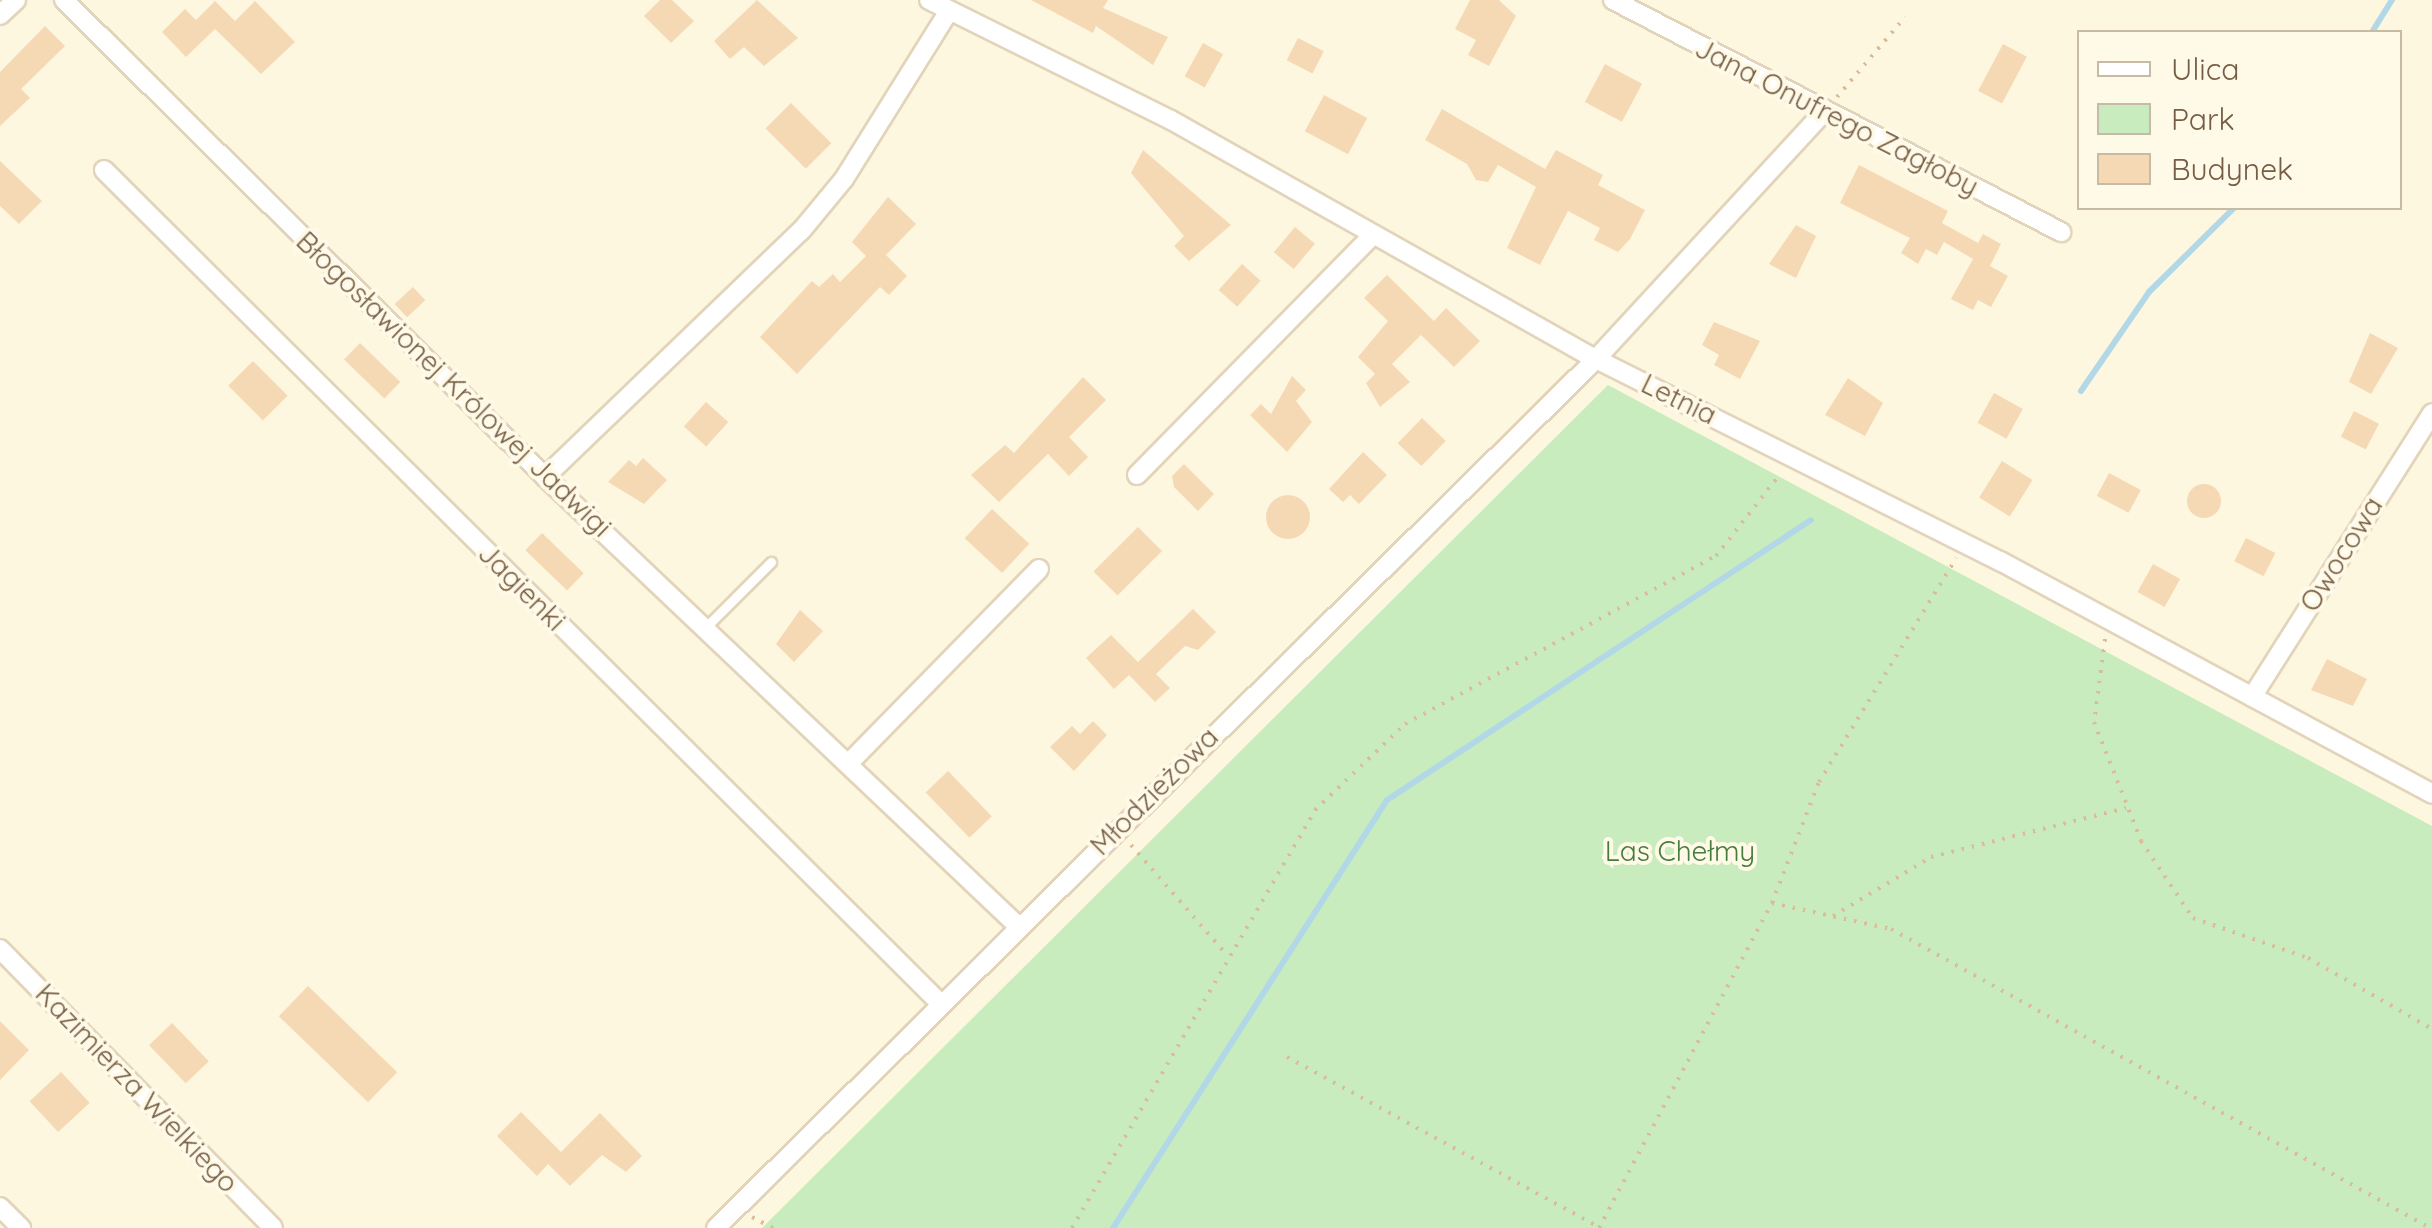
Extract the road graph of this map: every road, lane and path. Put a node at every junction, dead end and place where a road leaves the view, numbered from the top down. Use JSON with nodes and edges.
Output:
{"nodes":[{"id":1,"x":16,"y":0,"type":"edge"},
{"id":2,"x":64,"y":0,"type":"edge"},
{"id":3,"x":929,"y":0,"type":"edge"},
{"id":4,"x":1612,"y":0,"type":"edge"},
{"id":5,"x":949,"y":11,"type":"junction"},
{"id":6,"x":0,"y":15,"type":"edge"},
{"id":7,"x":1905,"y":17,"type":"dead end"},
{"id":8,"x":1824,"y":112,"type":"junction"},
{"id":9,"x":104,"y":170,"type":"dead end"},
{"id":10,"x":2061,"y":232,"type":"dead end"},
{"id":11,"x":1371,"y":237,"type":"junction"},
{"id":12,"x":1596,"y":359,"type":"junction"},
{"id":13,"x":2432,"y":413,"type":"edge"},
{"id":14,"x":1794,"y":456,"type":"junction"},
{"id":15,"x":1137,"y":475,"type":"dead end"},
{"id":16,"x":545,"y":476,"type":"junction"},
{"id":17,"x":1965,"y":543,"type":"junction"},
{"id":18,"x":770,"y":562,"type":"dead end"},
{"id":19,"x":1038,"y":570,"type":"dead end"},
{"id":20,"x":2108,"y":619,"type":"junction"},
{"id":21,"x":706,"y":627,"type":"junction"},
{"id":22,"x":2252,"y":697,"type":"junction"},
{"id":23,"x":850,"y":762,"type":"junction"},
{"id":24,"x":2432,"y":794,"type":"edge"},
{"id":25,"x":2128,"y":808,"type":"junction"},
{"id":26,"x":1116,"y":828,"type":"junction"},
{"id":27,"x":1772,"y":903,"type":"junction"},
{"id":28,"x":1833,"y":916,"type":"junction"},
{"id":29,"x":1019,"y":927,"type":"junction"},
{"id":30,"x":1227,"y":954,"type":"junction"},
{"id":31,"x":2,"y":956,"type":"edge"},
{"id":32,"x":941,"y":1004,"type":"junction"},
{"id":33,"x":2432,"y":1029,"type":"edge"},
{"id":34,"x":1287,"y":1057,"type":"dead end"},
{"id":35,"x":0,"y":1207,"type":"edge"},
{"id":36,"x":21,"y":1228,"type":"edge"},
{"id":37,"x":273,"y":1228,"type":"edge"},
{"id":38,"x":716,"y":1228,"type":"edge"},
{"id":39,"x":1072,"y":1228,"type":"edge"},
{"id":40,"x":1600,"y":1228,"type":"edge"},
{"id":41,"x":2430,"y":1228,"type":"edge"}],
"edges":[{"from":1,"to":6,"type":"street"},
{"from":2,"to":16,"type":"street","name":"Błogosławionej Królowej Jadwigi"},
{"from":3,"to":5,"type":"street","name":"Letnia"},
{"from":4,"to":8,"type":"street","name":"Jana Onufrego Zagłoby"},
{"from":5,"to":11,"type":"street","name":"Letnia"},
{"from":5,"to":16,"type":"street"},
{"from":7,"to":8,"type":"path"},
{"from":8,"to":10,"type":"street","name":"Jana Onufrego Zagłoby"},
{"from":8,"to":12,"type":"street","name":"Młodzieżowa"},
{"from":9,"to":32,"type":"street","name":"Jagienki"},
{"from":11,"to":12,"type":"street","name":"Letnia"},
{"from":11,"to":15,"type":"street"},
{"from":12,"to":14,"type":"street","name":"Letnia"},
{"from":12,"to":26,"type":"street","name":"Młodzieżowa"},
{"from":13,"to":22,"type":"street","name":"Owocowa"},
{"from":14,"to":17,"type":"street","name":"Letnia"},
{"from":14,"to":30,"type":"path"},
{"from":16,"to":21,"type":"street","name":"Błogosławionej Królowej Jadwigi"},
{"from":17,"to":20,"type":"street","name":"Letnia"},
{"from":17,"to":27,"type":"path"},
{"from":18,"to":21,"type":"lane"},
{"from":19,"to":23,"type":"street"},
{"from":20,"to":22,"type":"street","name":"Letnia"},
{"from":20,"to":25,"type":"path"},
{"from":21,"to":23,"type":"street","name":"Błogosławionej Królowej Jadwigi"},
{"from":22,"to":24,"type":"street","name":"Letnia"},
{"from":23,"to":29,"type":"street","name":"Błogosławionej Królowej Jadwigi"},
{"from":25,"to":28,"type":"path"},
{"from":25,"to":33,"type":"path"},
{"from":26,"to":29,"type":"street","name":"Młodzieżowa"},
{"from":26,"to":30,"type":"path"},
{"from":27,"to":28,"type":"path"},
{"from":27,"to":40,"type":"path"},
{"from":28,"to":41,"type":"path"},
{"from":29,"to":32,"type":"street","name":"Młodzieżowa"},
{"from":30,"to":39,"type":"path"},
{"from":31,"to":37,"type":"street","name":"Kazimierza Wielkiego"},
{"from":32,"to":38,"type":"street","name":"Młodzieżowa"},
{"from":34,"to":40,"type":"path"},
{"from":35,"to":36,"type":"street"}]}
